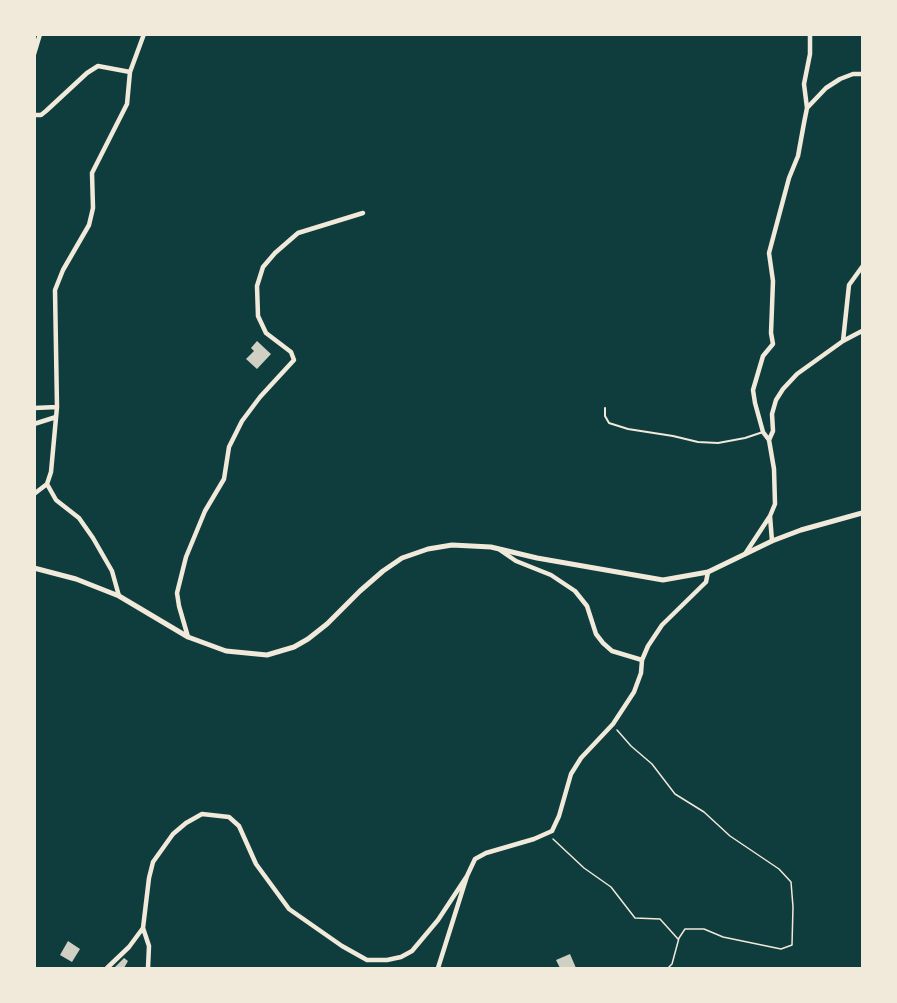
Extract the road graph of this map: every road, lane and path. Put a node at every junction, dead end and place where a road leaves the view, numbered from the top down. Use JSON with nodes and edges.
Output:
{"nodes":[{"id":1,"x":40,"y":34,"type":"edge"},
{"id":2,"x":144,"y":34,"type":"edge"},
{"id":3,"x":810,"y":34,"type":"edge"},
{"id":4,"x":34,"y":54,"type":"edge"},
{"id":5,"x":130,"y":72,"type":"junction"},
{"id":6,"x":862,"y":74,"type":"edge"},
{"id":7,"x":807,"y":108,"type":"junction"},
{"id":8,"x":34,"y":115,"type":"edge"},
{"id":9,"x":363,"y":213,"type":"dead end"},
{"id":10,"x":862,"y":267,"type":"edge"},
{"id":11,"x":862,"y":331,"type":"edge"},
{"id":12,"x":843,"y":341,"type":"junction"},
{"id":13,"x":57,"y":407,"type":"junction"},
{"id":14,"x":34,"y":408,"type":"edge"},
{"id":15,"x":605,"y":408,"type":"dead end"},
{"id":16,"x":56,"y":417,"type":"junction"},
{"id":17,"x":34,"y":424,"type":"edge"},
{"id":18,"x":763,"y":432,"type":"junction"},
{"id":19,"x":769,"y":440,"type":"junction"},
{"id":20,"x":47,"y":484,"type":"junction"},
{"id":21,"x":34,"y":494,"type":"edge"},
{"id":22,"x":862,"y":513,"type":"edge"},
{"id":23,"x":770,"y":516,"type":"junction"},
{"id":24,"x":772,"y":542,"type":"junction"},
{"id":25,"x":498,"y":549,"type":"junction"},
{"id":26,"x":744,"y":555,"type":"junction"},
{"id":27,"x":34,"y":568,"type":"edge"},
{"id":28,"x":708,"y":572,"type":"junction"},
{"id":29,"x":119,"y":596,"type":"junction"},
{"id":30,"x":188,"y":637,"type":"junction"},
{"id":31,"x":642,"y":660,"type":"junction"},
{"id":32,"x":613,"y":724,"type":"junction"},
{"id":33,"x":547,"y":833,"type":"junction"},
{"id":34,"x":467,"y":876,"type":"junction"},
{"id":35,"x":142,"y":928,"type":"junction"},
{"id":36,"x":679,"y":939,"type":"junction"},
{"id":37,"x":107,"y":969,"type":"edge"},
{"id":38,"x":148,"y":969,"type":"edge"},
{"id":39,"x":438,"y":969,"type":"edge"},
{"id":40,"x":668,"y":969,"type":"edge"}],
"edges":[{"from":1,"to":4,"type":"street"},
{"from":2,"to":5,"type":"street"},
{"from":3,"to":7,"type":"street"},
{"from":5,"to":8,"type":"street"},
{"from":5,"to":13,"type":"street"},
{"from":6,"to":7,"type":"street"},
{"from":7,"to":18,"type":"street"},
{"from":9,"to":30,"type":"street"},
{"from":10,"to":12,"type":"street"},
{"from":11,"to":12,"type":"street"},
{"from":12,"to":19,"type":"street"},
{"from":13,"to":14,"type":"street"},
{"from":13,"to":16,"type":"street"},
{"from":15,"to":18,"type":"lane"},
{"from":16,"to":17,"type":"street"},
{"from":16,"to":20,"type":"street"},
{"from":18,"to":19,"type":"street"},
{"from":19,"to":23,"type":"street"},
{"from":20,"to":21,"type":"street"},
{"from":20,"to":29,"type":"street"},
{"from":22,"to":24,"type":"street"},
{"from":23,"to":24,"type":"street"},
{"from":23,"to":26,"type":"street"},
{"from":24,"to":26,"type":"street"},
{"from":25,"to":28,"type":"street"},
{"from":25,"to":30,"type":"street"},
{"from":25,"to":31,"type":"street"},
{"from":26,"to":28,"type":"street"},
{"from":27,"to":29,"type":"street"},
{"from":28,"to":31,"type":"street"},
{"from":29,"to":30,"type":"street"},
{"from":31,"to":32,"type":"street"},
{"from":32,"to":33,"type":"street"},
{"from":32,"to":36,"type":"path"},
{"from":33,"to":34,"type":"street"},
{"from":33,"to":36,"type":"path"},
{"from":34,"to":35,"type":"street"},
{"from":34,"to":39,"type":"street"},
{"from":35,"to":37,"type":"street"},
{"from":35,"to":38,"type":"street"},
{"from":36,"to":40,"type":"path"}]}
